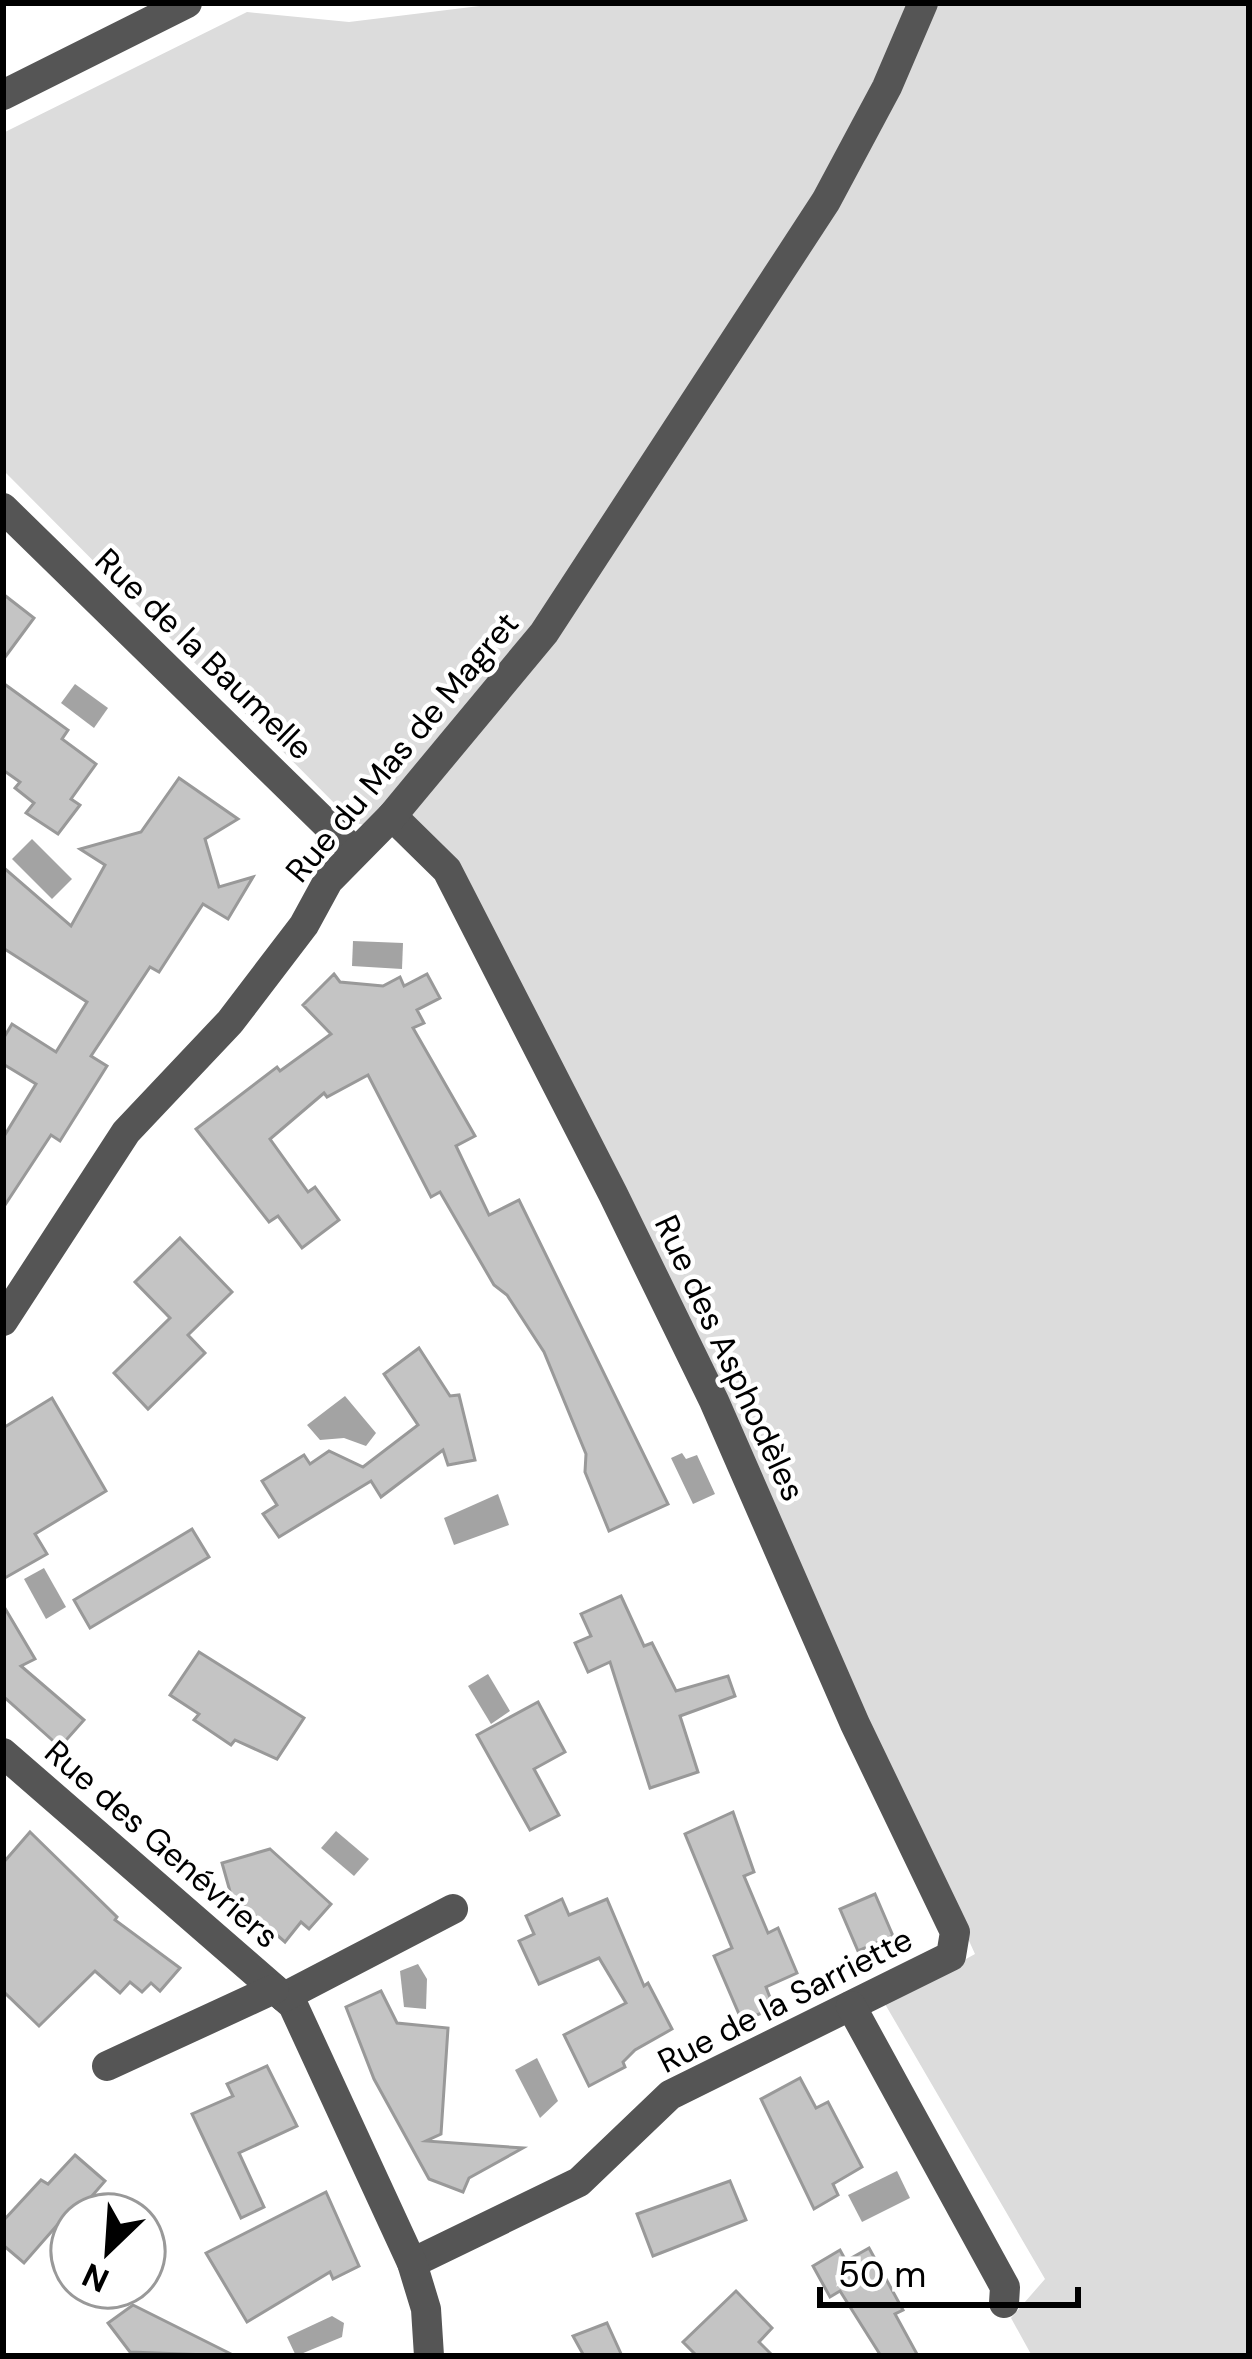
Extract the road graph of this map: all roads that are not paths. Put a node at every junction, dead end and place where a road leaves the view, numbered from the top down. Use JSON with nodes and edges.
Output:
{"nodes":[{"id":1,"x":187,"y":3,"type":"edge"},
{"id":2,"x":923,"y":3,"type":"edge"},
{"id":3,"x":3,"y":95,"type":"edge"},
{"id":4,"x":3,"y":508,"type":"edge"},
{"id":5,"x":392,"y":816,"type":"junction"},
{"id":6,"x":356,"y":852,"type":"junction"},
{"id":7,"x":3,"y":1321,"type":"edge"},
{"id":8,"x":3,"y":1753,"type":"edge"},
{"id":9,"x":453,"y":1910,"type":"dead end"},
{"id":10,"x":951,"y":1956,"type":"joint"},
{"id":11,"x":279,"y":1993,"type":"junction"},
{"id":12,"x":851,"y":2006,"type":"junction"},
{"id":13,"x":107,"y":2066,"type":"dead end"},
{"id":14,"x":412,"y":2263,"type":"junction"},
{"id":15,"x":1004,"y":2303,"type":"dead end"},
{"id":16,"x":429,"y":2356,"type":"edge"}],
"edges":[{"from":1,"to":3,"type":"street"},
{"from":2,"to":5,"type":"street","name":"Rue du Mas de Magret"},
{"from":4,"to":6,"type":"street","name":"Rue de la Baumelle"},
{"from":5,"to":6,"type":"street","name":"Rue du Mas de Magret"},
{"from":5,"to":10,"type":"street","name":"Rue des Asphodèles"},
{"from":6,"to":7,"type":"street","name":"Rue du Mas de Magret"},
{"from":8,"to":11,"type":"street","name":"Rue des Genévriers"},
{"from":9,"to":11,"type":"street","name":"Rue des Genévriers"},
{"from":10,"to":12,"type":"street","name":"Rue de la Sarriette"},
{"from":11,"to":13,"type":"street","name":"Rue des Genévriers"},
{"from":11,"to":14,"type":"street","name":"Rue des Genévriers"},
{"from":12,"to":14,"type":"street","name":"Rue de la Sarriette"},
{"from":12,"to":15,"type":"street"},
{"from":14,"to":16,"type":"street","name":"Rue des Genévriers"}]}
